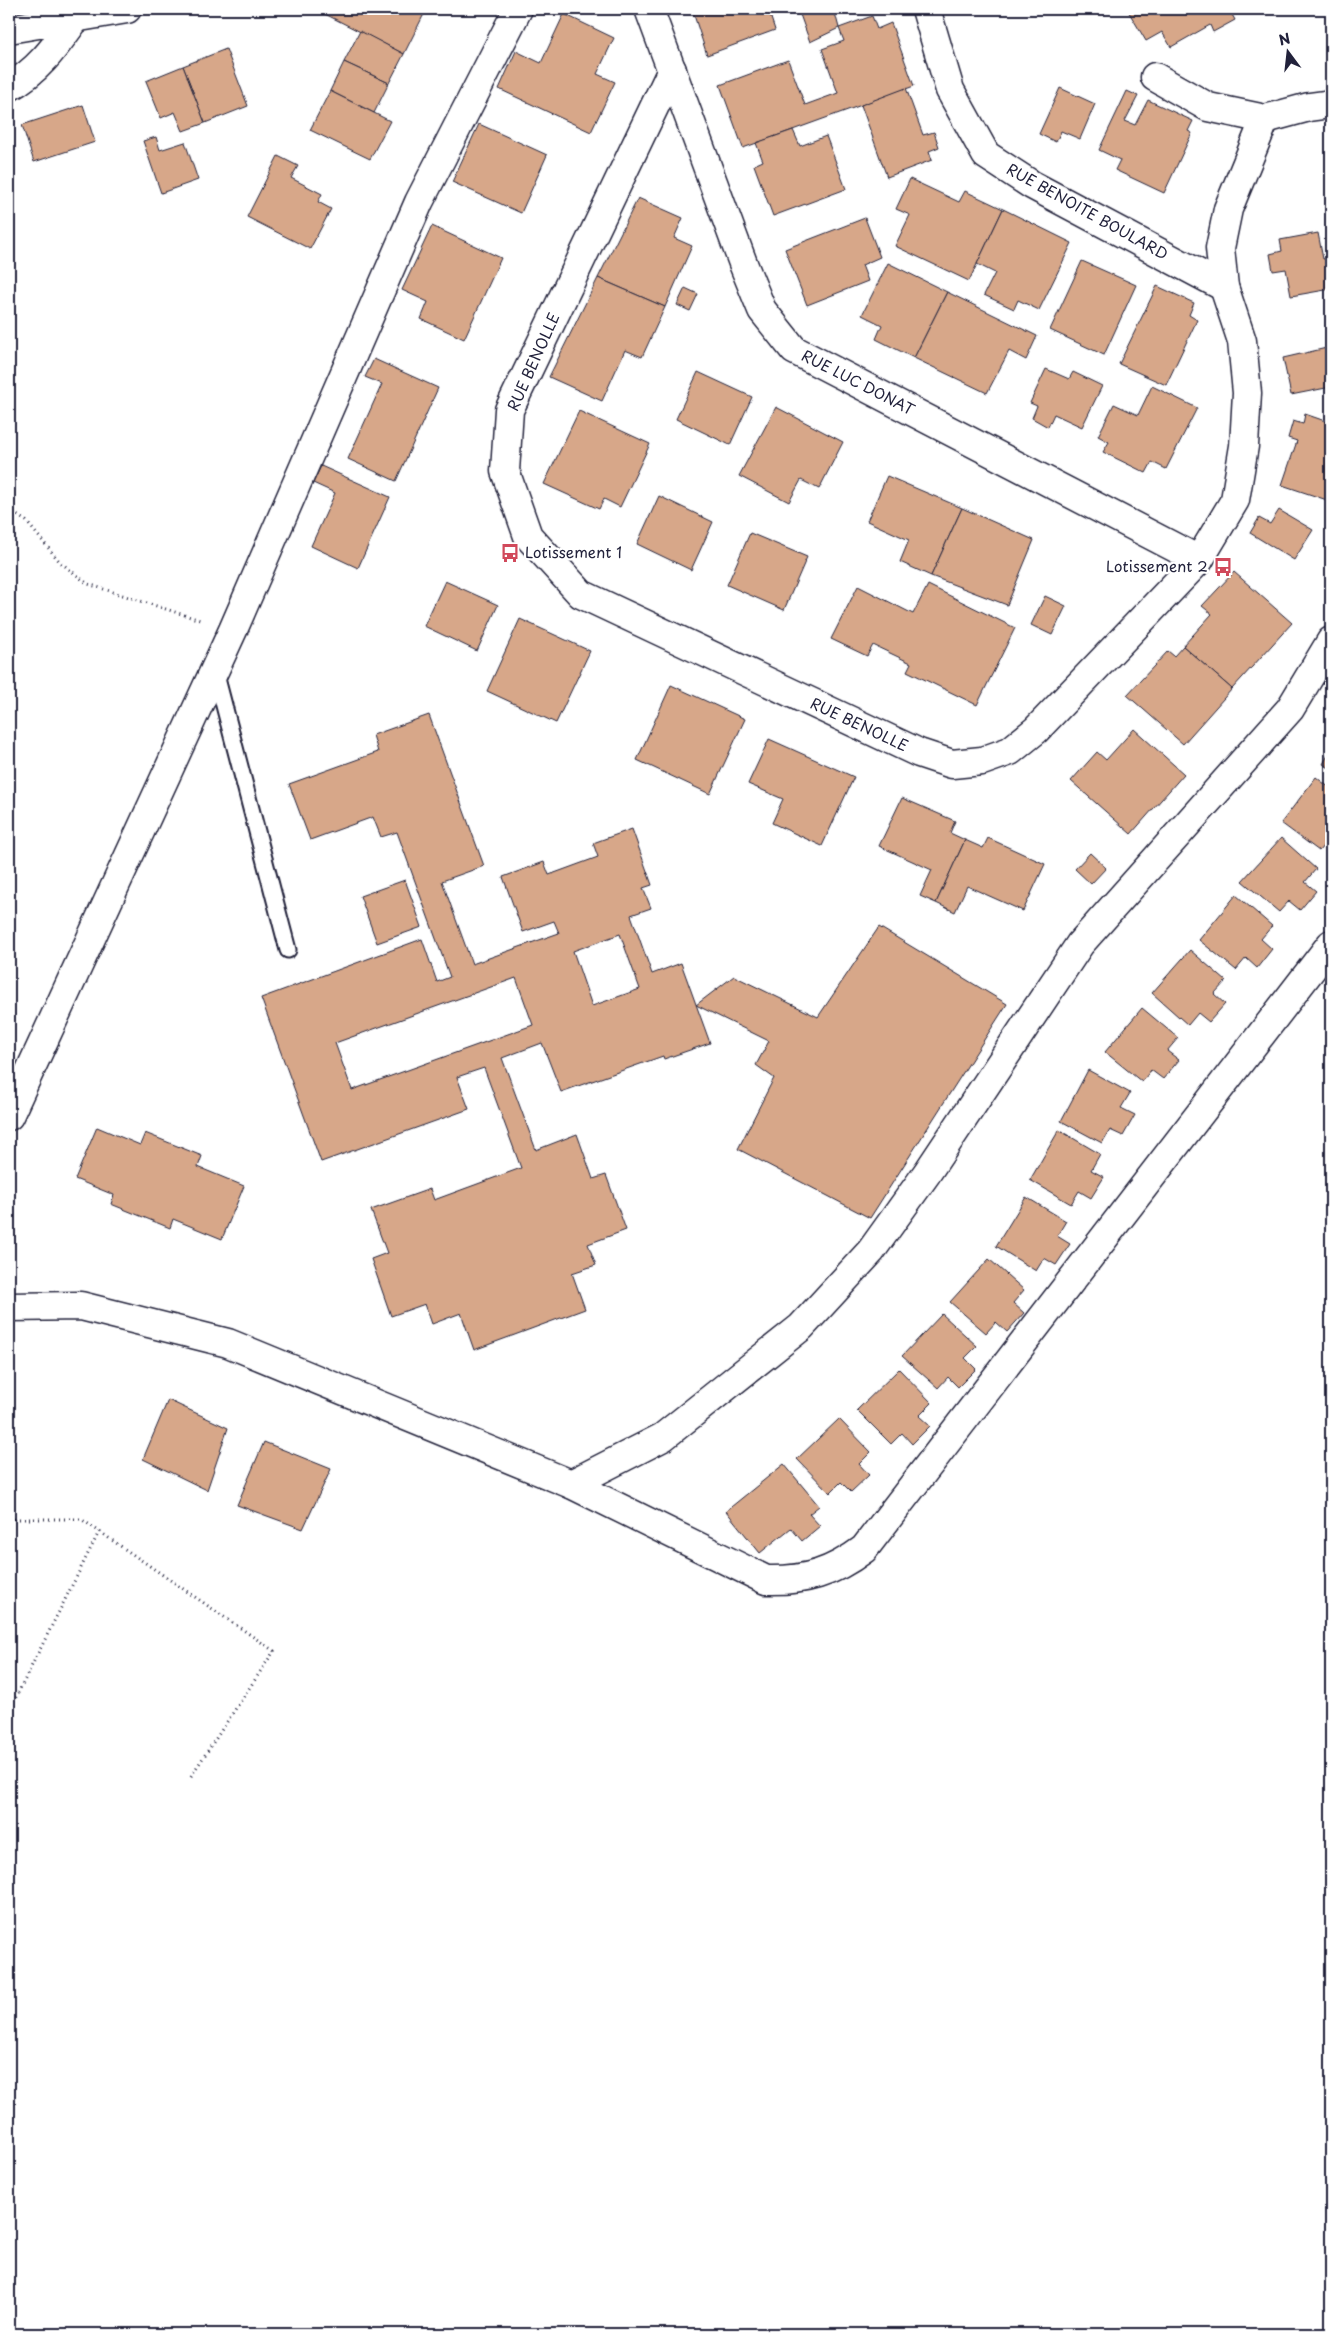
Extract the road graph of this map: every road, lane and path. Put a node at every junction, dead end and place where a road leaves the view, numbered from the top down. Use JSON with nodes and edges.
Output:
{"nodes":[{"id":1,"x":127,"y":9,"type":"edge"},
{"id":2,"x":518,"y":9,"type":"edge"},
{"id":3,"x":649,"y":9,"type":"edge"},
{"id":4,"x":926,"y":9,"type":"edge"},
{"id":5,"x":76,"y":18,"type":"junction"},
{"id":6,"x":9,"y":29,"type":"edge"},
{"id":7,"x":672,"y":70,"type":"junction"},
{"id":8,"x":1155,"y":77,"type":"dead end"},
{"id":9,"x":9,"y":87,"type":"edge"},
{"id":10,"x":1331,"y":104,"type":"edge"},
{"id":11,"x":1265,"y":119,"type":"junction"},
{"id":12,"x":1224,"y":287,"type":"junction"},
{"id":13,"x":9,"y":510,"type":"edge"},
{"id":14,"x":1200,"y":560,"type":"junction"},
{"id":15,"x":233,"y":630,"type":"junction"},
{"id":16,"x":1331,"y":641,"type":"edge"},
{"id":17,"x":215,"y":671,"type":"junction"},
{"id":18,"x":1331,"y":944,"type":"edge"},
{"id":19,"x":288,"y":950,"type":"dead end"},
{"id":20,"x":9,"y":1116,"type":"edge"},
{"id":21,"x":9,"y":1307,"type":"edge"},
{"id":22,"x":571,"y":1484,"type":"junction"},
{"id":23,"x":9,"y":1519,"type":"edge"},
{"id":24,"x":99,"y":1532,"type":"junction"},
{"id":25,"x":9,"y":1711,"type":"edge"},
{"id":26,"x":189,"y":1779,"type":"dead end"}],
"edges":[{"from":1,"to":5,"type":"street"},
{"from":2,"to":15,"type":"street"},
{"from":3,"to":7,"type":"street","name":"RUE LUC DONAT"},
{"from":4,"to":12,"type":"street","name":"RUE BENOITE BOULARD"},
{"from":5,"to":6,"type":"street"},
{"from":5,"to":9,"type":"street"},
{"from":7,"to":14,"type":"street","name":"RUE LUC DONAT"},
{"from":7,"to":14,"type":"street","name":"RUE BENOLLE"},
{"from":8,"to":11,"type":"street"},
{"from":10,"to":11,"type":"street"},
{"from":11,"to":12,"type":"street","name":"RUE BENOLLE"},
{"from":12,"to":14,"type":"street","name":"RUE BENOLLE"},
{"from":13,"to":15,"type":"path"},
{"from":15,"to":17,"type":"street"},
{"from":16,"to":22,"type":"street"},
{"from":17,"to":19,"type":"lane"},
{"from":17,"to":20,"type":"street"},
{"from":18,"to":22,"type":"street"},
{"from":21,"to":22,"type":"street"},
{"from":23,"to":24,"type":"path"},
{"from":24,"to":25,"type":"path"},
{"from":24,"to":26,"type":"path"}]}
